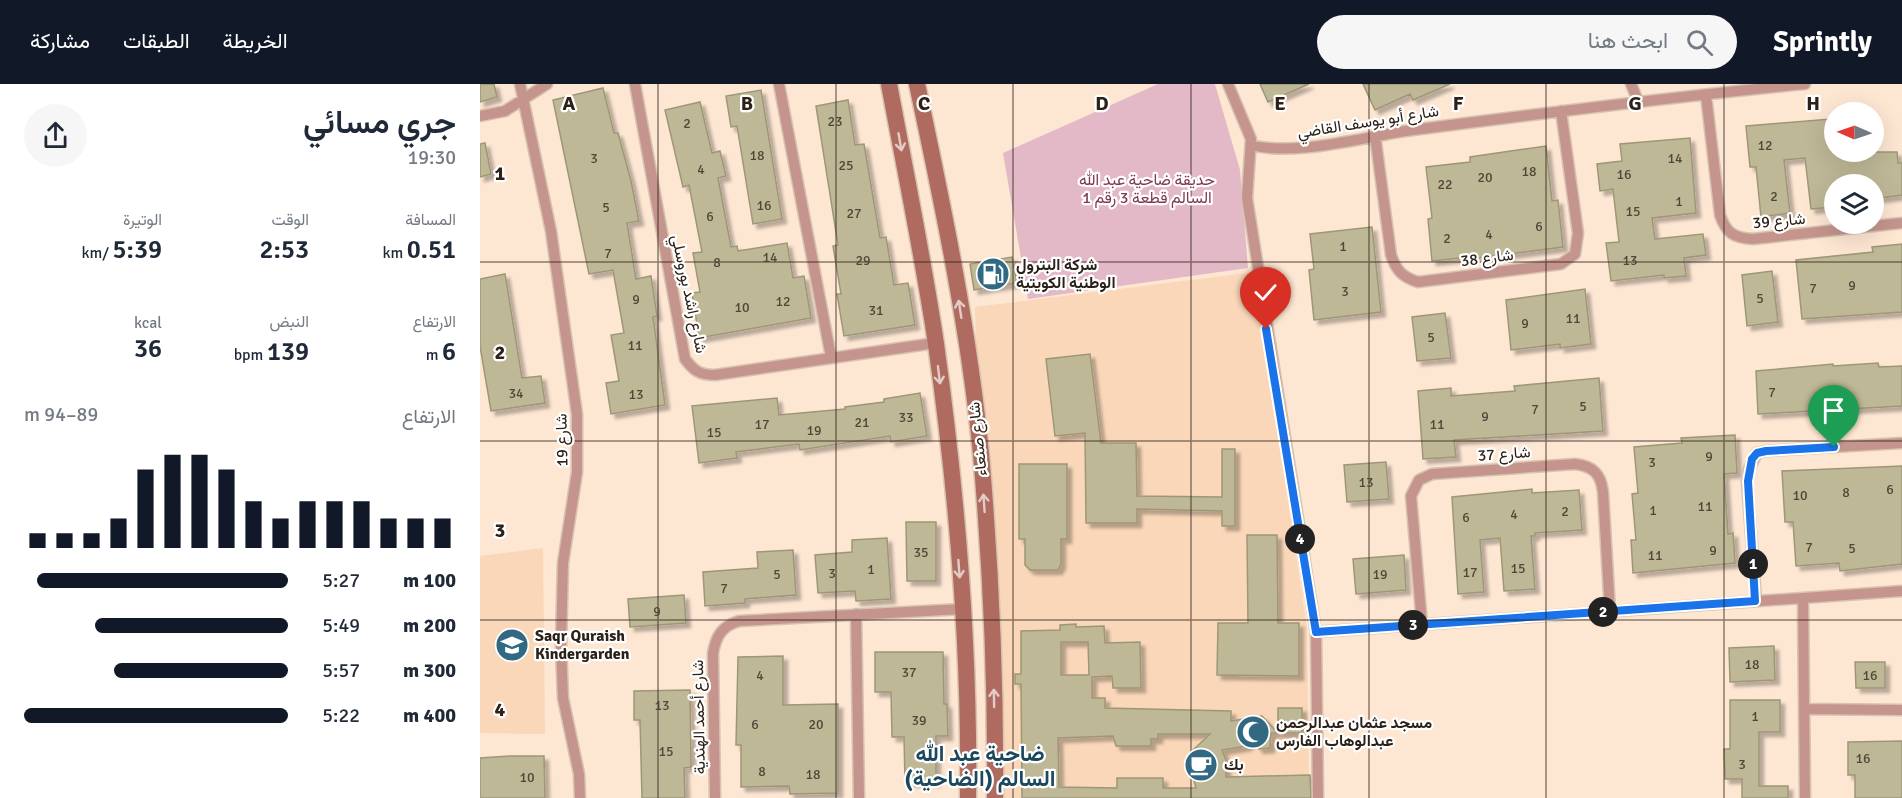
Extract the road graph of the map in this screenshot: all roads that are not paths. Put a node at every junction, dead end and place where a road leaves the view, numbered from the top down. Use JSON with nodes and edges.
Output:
{"nodes":[{"id":1,"x":520,"y":84,"type":"edge"},
{"id":2,"x":547,"y":84,"type":"edge"},
{"id":3,"x":635,"y":84,"type":"edge"},
{"id":4,"x":780,"y":84,"type":"edge"},
{"id":5,"x":889,"y":84,"type":"edge"},
{"id":6,"x":917,"y":84,"type":"edge"},
{"id":7,"x":1228,"y":84,"type":"edge"},
{"id":8,"x":1631,"y":84,"type":"edge"},
{"id":9,"x":1805,"y":84,"type":"edge"},
{"id":10,"x":1784,"y":85,"type":"edge"},
{"id":11,"x":1706,"y":95,"type":"junction"},
{"id":12,"x":523,"y":99,"type":"junction"},
{"id":13,"x":1638,"y":101,"type":"junction"},
{"id":14,"x":921,"y":104,"type":"junction"},
{"id":15,"x":1562,"y":111,"type":"junction"},
{"id":16,"x":895,"y":114,"type":"junction"},
{"id":17,"x":480,"y":117,"type":"edge"},
{"id":18,"x":1375,"y":135,"type":"junction"},
{"id":19,"x":1251,"y":145,"type":"junction"},
{"id":20,"x":1902,"y":224,"type":"edge"},
{"id":21,"x":935,"y":343,"type":"junction"},
{"id":22,"x":831,"y":357,"type":"junction"},
{"id":23,"x":1902,"y":443,"type":"edge"},
{"id":24,"x":1902,"y":591,"type":"edge"},
{"id":25,"x":1803,"y":598,"type":"junction"},
{"id":26,"x":1755,"y":601,"type":"junction"},
{"id":27,"x":963,"y":609,"type":"junction"},
{"id":28,"x":1610,"y":611,"type":"junction"},
{"id":29,"x":856,"y":614,"type":"junction"},
{"id":30,"x":1422,"y":624,"type":"junction"},
{"id":31,"x":1316,"y":632,"type":"junction"},
{"id":32,"x":1806,"y":709,"type":"junction"},
{"id":33,"x":1902,"y":710,"type":"edge"},
{"id":34,"x":995,"y":741,"type":"junction"},
{"id":35,"x":968,"y":743,"type":"junction"},
{"id":36,"x":969,"y":791,"type":"edge"},
{"id":37,"x":995,"y":793,"type":"edge"},
{"id":38,"x":580,"y":798,"type":"edge"},
{"id":39,"x":715,"y":798,"type":"edge"},
{"id":40,"x":859,"y":798,"type":"edge"},
{"id":41,"x":1318,"y":798,"type":"edge"},
{"id":42,"x":1805,"y":798,"type":"edge"}],
"edges":[{"from":1,"to":12,"type":"street","name":"شارع 19"},
{"from":2,"to":12,"type":"street"},
{"from":3,"to":22,"type":"street","name":"شارع راشد بوروسلي"},
{"from":4,"to":22,"type":"street"},
{"from":5,"to":16,"type":"main road","name":"شارع صنعاء"},
{"from":6,"to":14,"type":"main road","name":"شارع صنعاء"},
{"from":7,"to":19,"type":"street"},
{"from":8,"to":13,"type":"street"},
{"from":9,"to":10,"type":"street","name":"شارع أبو يوسف القاضي"},
{"from":10,"to":11,"type":"street","name":"شارع أبو يوسف القاضي"},
{"from":11,"to":13,"type":"street","name":"شارع أبو يوسف القاضي"},
{"from":11,"to":20,"type":"street","name":"شارع 39"},
{"from":12,"to":17,"type":"street"},
{"from":12,"to":38,"type":"street","name":"شارع 19"},
{"from":13,"to":15,"type":"street","name":"شارع أبو يوسف القاضي"},
{"from":14,"to":16,"type":"main road"},
{"from":34,"to":14,"type":"main road","name":"شارع صنعاء","one_way":true},
{"from":15,"to":18,"type":"street","name":"شارع أبو يوسف القاضي"},
{"from":15,"to":18,"type":"street","name":"شارع 38"},
{"from":16,"to":21,"type":"main road","name":"شارع صنعاء","one_way":true},
{"from":18,"to":19,"type":"street","name":"شارع أبو يوسف القاضي"},
{"from":19,"to":31,"type":"street"},
{"from":21,"to":22,"type":"street","name":"شارع راشد بوروسلي"},
{"from":21,"to":27,"type":"main road","name":"شارع صنعاء","one_way":true},
{"from":23,"to":26,"type":"street"},
{"from":24,"to":25,"type":"street"},
{"from":25,"to":26,"type":"street"},
{"from":25,"to":32,"type":"street"},
{"from":26,"to":28,"type":"street"},
{"from":27,"to":29,"type":"street","name":"شارع أحمد الهندية"},
{"from":27,"to":35,"type":"main road","name":"شارع صنعاء"},
{"from":28,"to":30,"type":"street"},
{"from":28,"to":30,"type":"street","name":"شارع 37"},
{"from":29,"to":39,"type":"street","name":"شارع أحمد الهندية"},
{"from":29,"to":40,"type":"street"},
{"from":30,"to":31,"type":"street"},
{"from":31,"to":41,"type":"street"},
{"from":32,"to":33,"type":"street"},
{"from":32,"to":42,"type":"street"},
{"from":34,"to":35,"type":"main road"},
{"from":34,"to":37,"type":"main road","name":"شارع صنعاء"},
{"from":35,"to":36,"type":"main road","name":"شارع صنعاء"},
{"from":36,"to":37,"type":"main road"}]}
